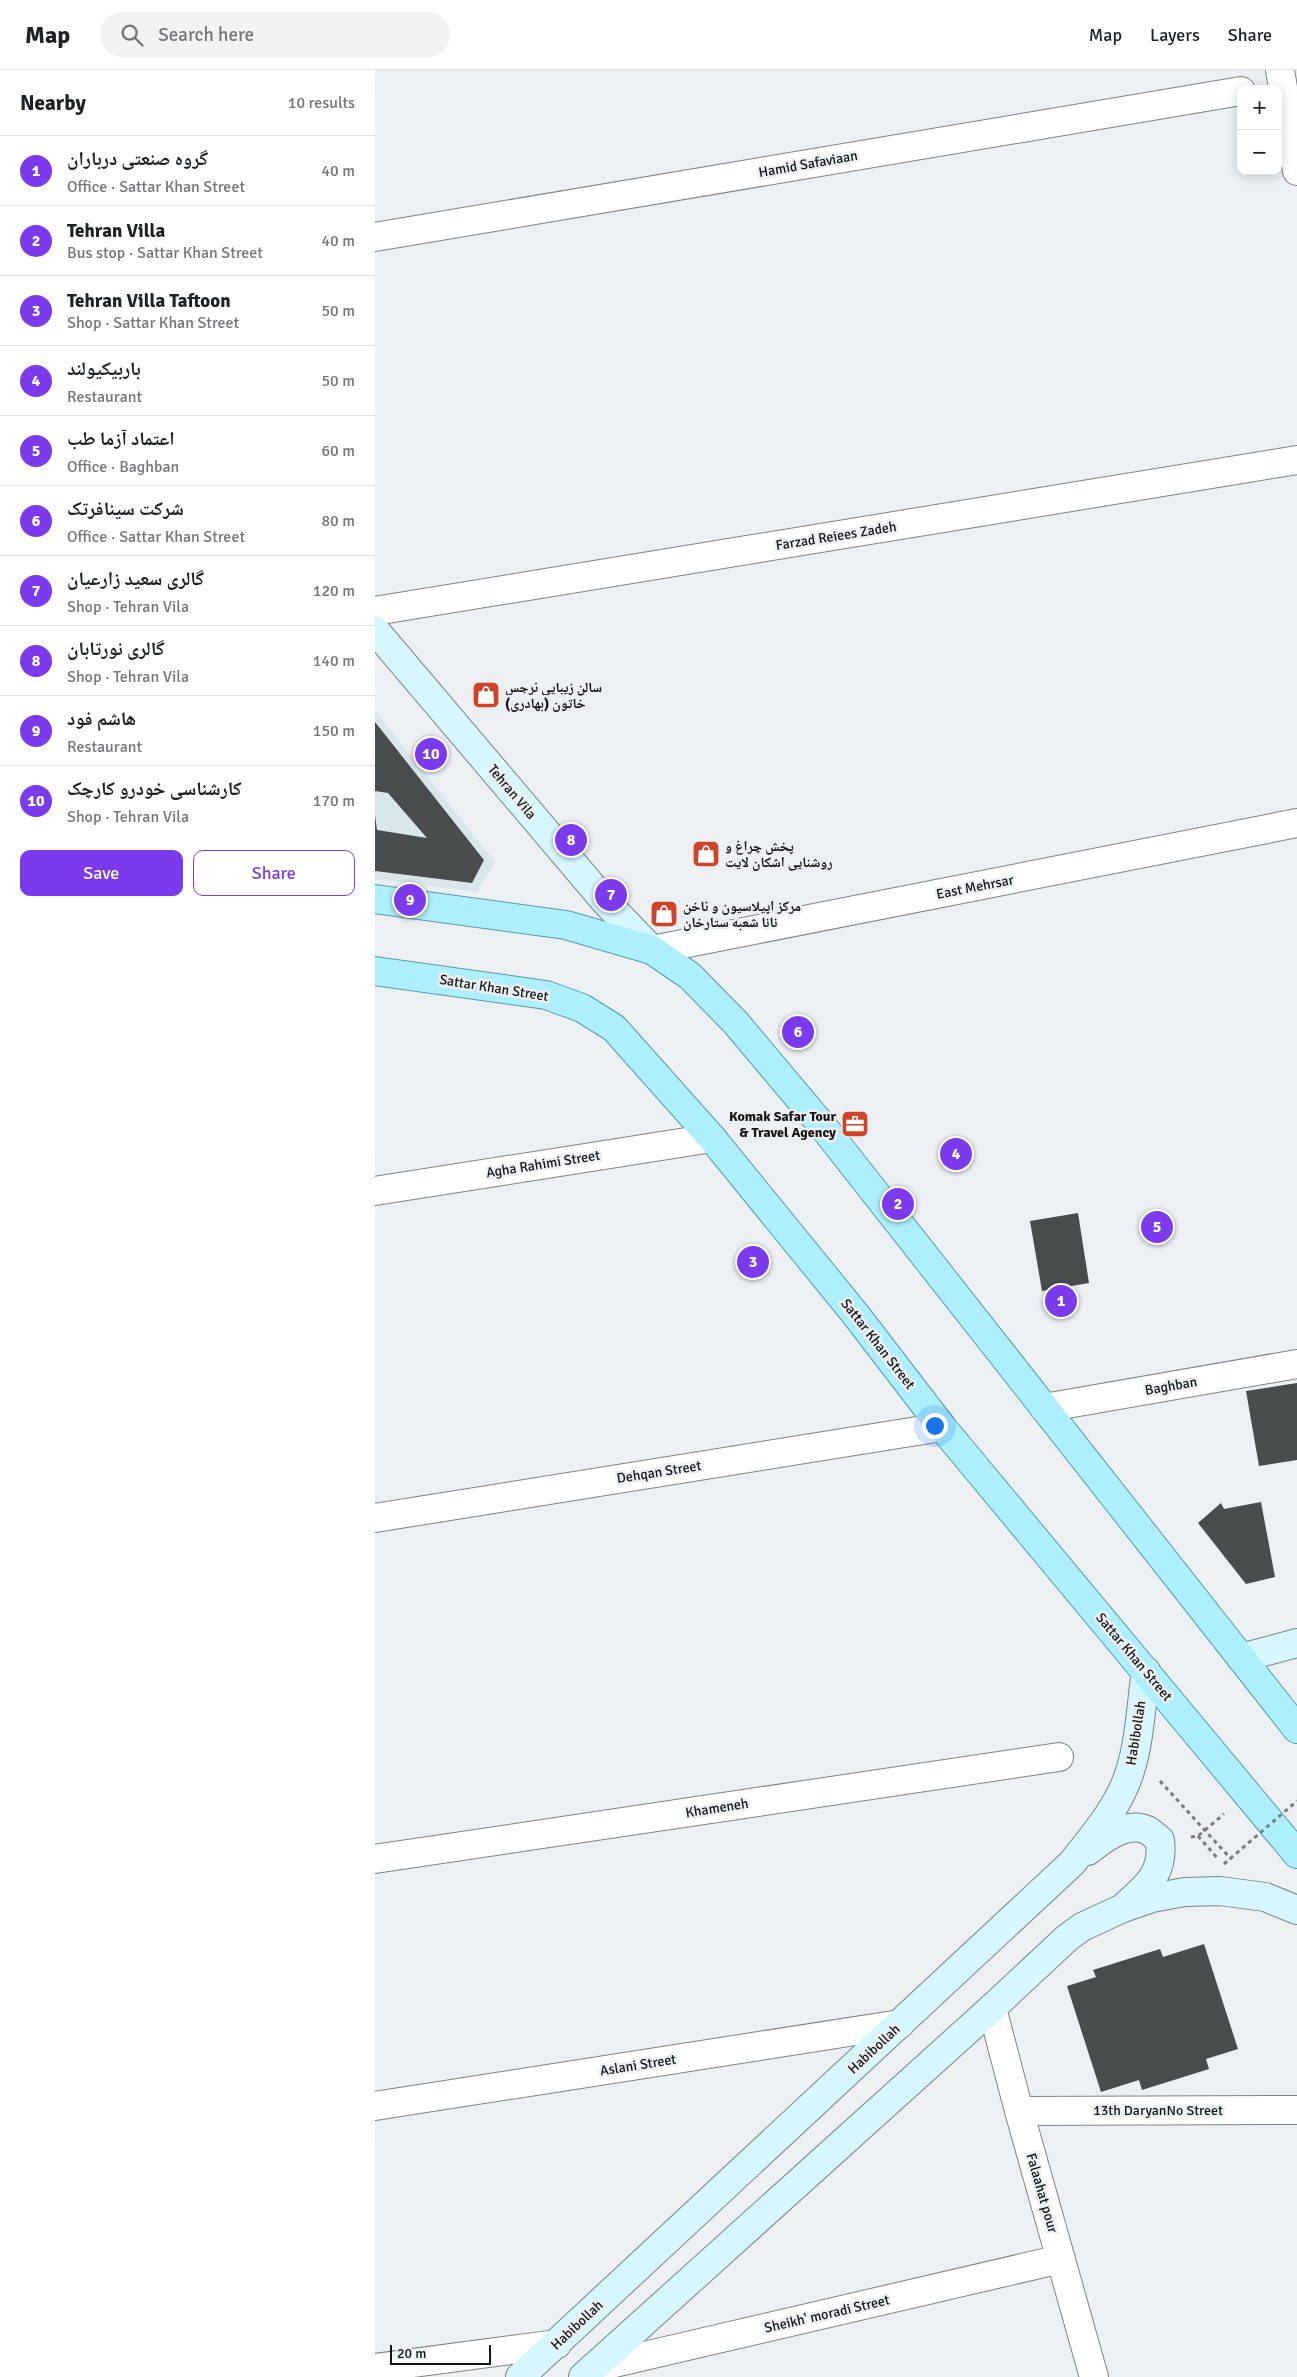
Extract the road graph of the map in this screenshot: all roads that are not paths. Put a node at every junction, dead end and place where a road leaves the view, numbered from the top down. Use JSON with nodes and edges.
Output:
{"nodes":[{"id":1,"x":1279,"y":81,"type":"edge"},
{"id":2,"x":1237,"y":92,"type":"edge"},
{"id":3,"x":1297,"y":170,"type":"edge"},
{"id":4,"x":375,"y":237,"type":"edge"},
{"id":5,"x":1297,"y":460,"type":"edge"},
{"id":6,"x":375,"y":612,"type":"edge"},
{"id":7,"x":375,"y":630,"type":"edge"},
{"id":8,"x":1297,"y":823,"type":"edge"},
{"id":9,"x":375,"y":899,"type":"edge"},
{"id":10,"x":652,"y":950,"type":"junction"},
{"id":11,"x":375,"y":971,"type":"edge"},
{"id":12,"x":712,"y":1138,"type":"junction"},
{"id":13,"x":375,"y":1191,"type":"edge"},
{"id":14,"x":1297,"y":1364,"type":"edge"},
{"id":15,"x":1044,"y":1408,"type":"junction"},
{"id":16,"x":942,"y":1427,"type":"junction"},
{"id":17,"x":375,"y":1518,"type":"edge"},
{"id":18,"x":1297,"y":1643,"type":"edge"},
{"id":19,"x":1241,"y":1658,"type":"junction"},
{"id":20,"x":1146,"y":1671,"type":"junction"},
{"id":21,"x":1297,"y":1729,"type":"edge"},
{"id":22,"x":1059,"y":1757,"type":"dead end"},
{"id":23,"x":1297,"y":1854,"type":"edge"},
{"id":24,"x":375,"y":1859,"type":"edge"},
{"id":25,"x":1072,"y":1863,"type":"junction"},
{"id":26,"x":1123,"y":1908,"type":"junction"},
{"id":27,"x":1297,"y":1910,"type":"edge"},
{"id":28,"x":992,"y":2008,"type":"junction"},
{"id":29,"x":900,"y":2024,"type":"junction"},
{"id":30,"x":375,"y":2106,"type":"edge"},
{"id":31,"x":1297,"y":2110,"type":"edge"},
{"id":32,"x":1019,"y":2111,"type":"junction"},
{"id":33,"x":1061,"y":2259,"type":"junction"},
{"id":34,"x":557,"y":2344,"type":"junction"},
{"id":35,"x":375,"y":2368,"type":"edge"},
{"id":36,"x":588,"y":2373,"type":"edge"},
{"id":37,"x":520,"y":2377,"type":"edge"},
{"id":38,"x":1094,"y":2377,"type":"edge"}],
"edges":[{"from":1,"to":3,"type":"street"},
{"from":2,"to":4,"type":"street","name":"Hamid Safaviaan"},
{"from":5,"to":6,"type":"street","name":"Farzad Reiees Zadeh"},
{"from":7,"to":10,"type":"main road","name":"Tehran Vila"},
{"from":8,"to":10,"type":"street","name":"East Mehrsar"},
{"from":9,"to":10,"type":"main road"},
{"from":10,"to":15,"type":"main road"},
{"from":11,"to":12,"type":"main road","name":"Sattar Khan Street"},
{"from":12,"to":13,"type":"street","name":"Agha Rahimi Street"},
{"from":12,"to":16,"type":"main road","name":"Sattar Khan Street"},
{"from":14,"to":15,"type":"street","name":"Baghban"},
{"from":15,"to":19,"type":"main road"},
{"from":16,"to":17,"type":"street","name":"Dehqan Street"},
{"from":16,"to":20,"type":"main road","name":"Sattar Khan Street"},
{"from":18,"to":19,"type":"main road"},
{"from":19,"to":21,"type":"main road"},
{"from":20,"to":23,"type":"main road","name":"Sattar Khan Street"},
{"from":20,"to":25,"type":"main road","name":"Habibollah"},
{"from":22,"to":24,"type":"street","name":"Khameneh"},
{"from":25,"to":26,"type":"main road"},
{"from":25,"to":29,"type":"main road","name":"Habibollah"},
{"from":26,"to":27,"type":"main road"},
{"from":26,"to":28,"type":"main road"},
{"from":28,"to":32,"type":"street","name":"Falaahat pour"},
{"from":28,"to":36,"type":"main road"},
{"from":29,"to":30,"type":"street","name":"Aslani Street"},
{"from":29,"to":34,"type":"main road","name":"Habibollah"},
{"from":31,"to":32,"type":"street","name":"13th DaryanNo Street"},
{"from":32,"to":33,"type":"street","name":"Falaahat pour"},
{"from":33,"to":36,"type":"street","name":"Sheikh' moradi Street"},
{"from":33,"to":38,"type":"street","name":"Falaahat pour"},
{"from":34,"to":35,"type":"street"},
{"from":34,"to":37,"type":"main road","name":"Habibollah"}]}
